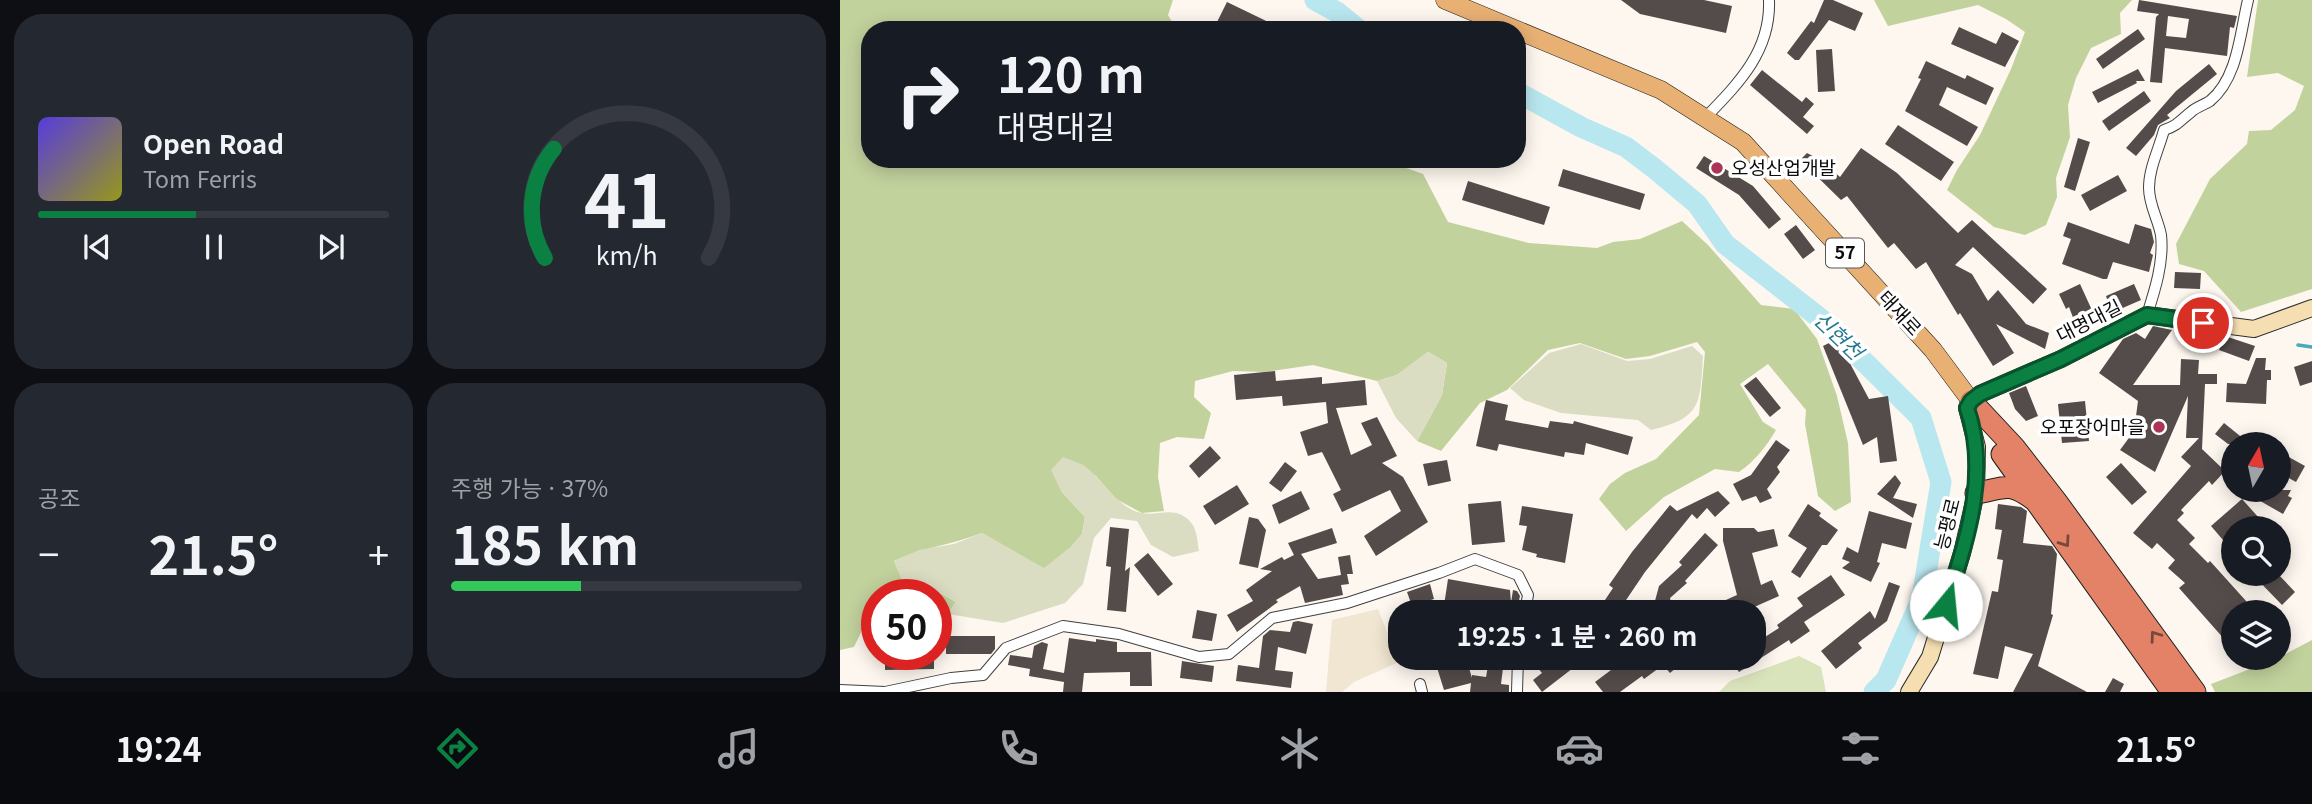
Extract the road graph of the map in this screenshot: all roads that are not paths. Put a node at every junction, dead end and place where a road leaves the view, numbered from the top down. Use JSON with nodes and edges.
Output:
{"nodes":[{"id":1,"x":1430,"y":0,"type":"edge"},
{"id":2,"x":1445,"y":0,"type":"edge"},
{"id":3,"x":1769,"y":0,"type":"edge"},
{"id":4,"x":2248,"y":0,"type":"edge"},
{"id":5,"x":1480,"y":21,"type":"edge"},
{"id":6,"x":1495,"y":21,"type":"edge"},
{"id":7,"x":1526,"y":34,"type":"edge"},
{"id":8,"x":1526,"y":40,"type":"edge"},
{"id":9,"x":1705,"y":118,"type":"junction"},
{"id":10,"x":2312,"y":308,"type":"edge"},
{"id":11,"x":2147,"y":315,"type":"junction"},
{"id":12,"x":1969,"y":405,"type":"junction"},
{"id":13,"x":1976,"y":493,"type":"junction"},
{"id":14,"x":2036,"y":501,"type":"junction"},
{"id":15,"x":1527,"y":600,"type":"edge"},
{"id":16,"x":1518,"y":670,"type":"edge"},
{"id":17,"x":840,"y":690,"type":"edge"},
{"id":18,"x":1517,"y":692,"type":"edge"},
{"id":19,"x":1909,"y":692,"type":"edge"},
{"id":20,"x":2172,"y":692,"type":"edge"},
{"id":21,"x":2194,"y":692,"type":"edge"}],
"edges":[{"from":1,"to":5,"type":"main road"},
{"from":2,"to":6,"type":"main road","name":"태재로","number":"57"},
{"from":3,"to":9,"type":"street"},
{"from":4,"to":11,"type":"street"},
{"from":7,"to":9,"type":"main road","name":"태재로","number":"57"},
{"from":8,"to":12,"type":"main road","name":"태재로","number":"57"},
{"from":9,"to":12,"type":"main road","name":"태재로","number":"57"},
{"from":10,"to":11,"type":"street","name":"대명대길"},
{"from":11,"to":12,"type":"street","name":"대명대길"},
{"from":12,"to":13,"type":"street","name":"능평로"},
{"from":12,"to":14,"type":"highway","name":"태재로","number":"57"},
{"from":21,"to":12,"type":"highway","name":"태재로","number":"57","one_way":true},
{"from":13,"to":14,"type":"highway"},
{"from":13,"to":19,"type":"street","name":"능평로"},
{"from":14,"to":20,"type":"highway","name":"태재로","number":"57","one_way":true},
{"from":15,"to":17,"type":"street"},
{"from":16,"to":18,"type":"street"}]}
